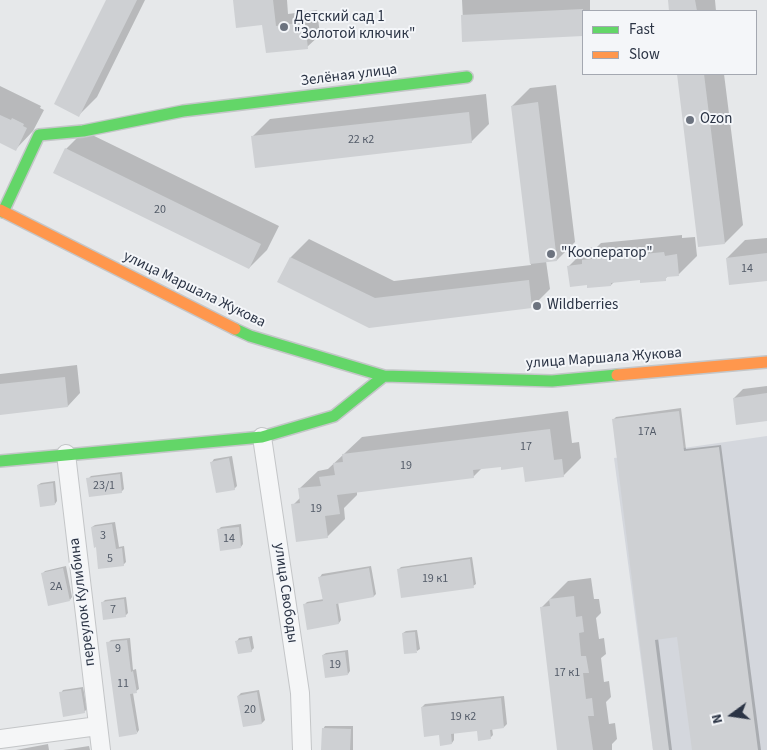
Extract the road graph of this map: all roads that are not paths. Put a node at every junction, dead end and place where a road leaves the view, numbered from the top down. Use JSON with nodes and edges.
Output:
{"nodes":[{"id":1,"x":467,"y":77,"type":"dead end"},
{"id":2,"x":2,"y":211,"type":"edge"},
{"id":3,"x":767,"y":362,"type":"edge"},
{"id":4,"x":384,"y":376,"type":"junction"},
{"id":5,"x":262,"y":438,"type":"junction"},
{"id":6,"x":66,"y":454,"type":"junction"},
{"id":7,"x":0,"y":461,"type":"edge"},
{"id":8,"x":98,"y":726,"type":"junction"},
{"id":9,"x":0,"y":739,"type":"edge"},
{"id":10,"x":101,"y":750,"type":"edge"},
{"id":11,"x":302,"y":750,"type":"edge"}],
"edges":[{"from":1,"to":2,"type":"street","name":"Зелёная улица"},
{"from":2,"to":4,"type":"street","name":"улица Маршала Жукова"},
{"from":3,"to":4,"type":"street","name":"улица Маршала Жукова"},
{"from":4,"to":5,"type":"street"},
{"from":5,"to":6,"type":"street"},
{"from":5,"to":11,"type":"street","name":"улица Свободы"},
{"from":6,"to":7,"type":"street"},
{"from":6,"to":8,"type":"street","name":"переулок Кулибина"},
{"from":8,"to":9,"type":"street"},
{"from":8,"to":10,"type":"street","name":"переулок Кулибина"}]}
